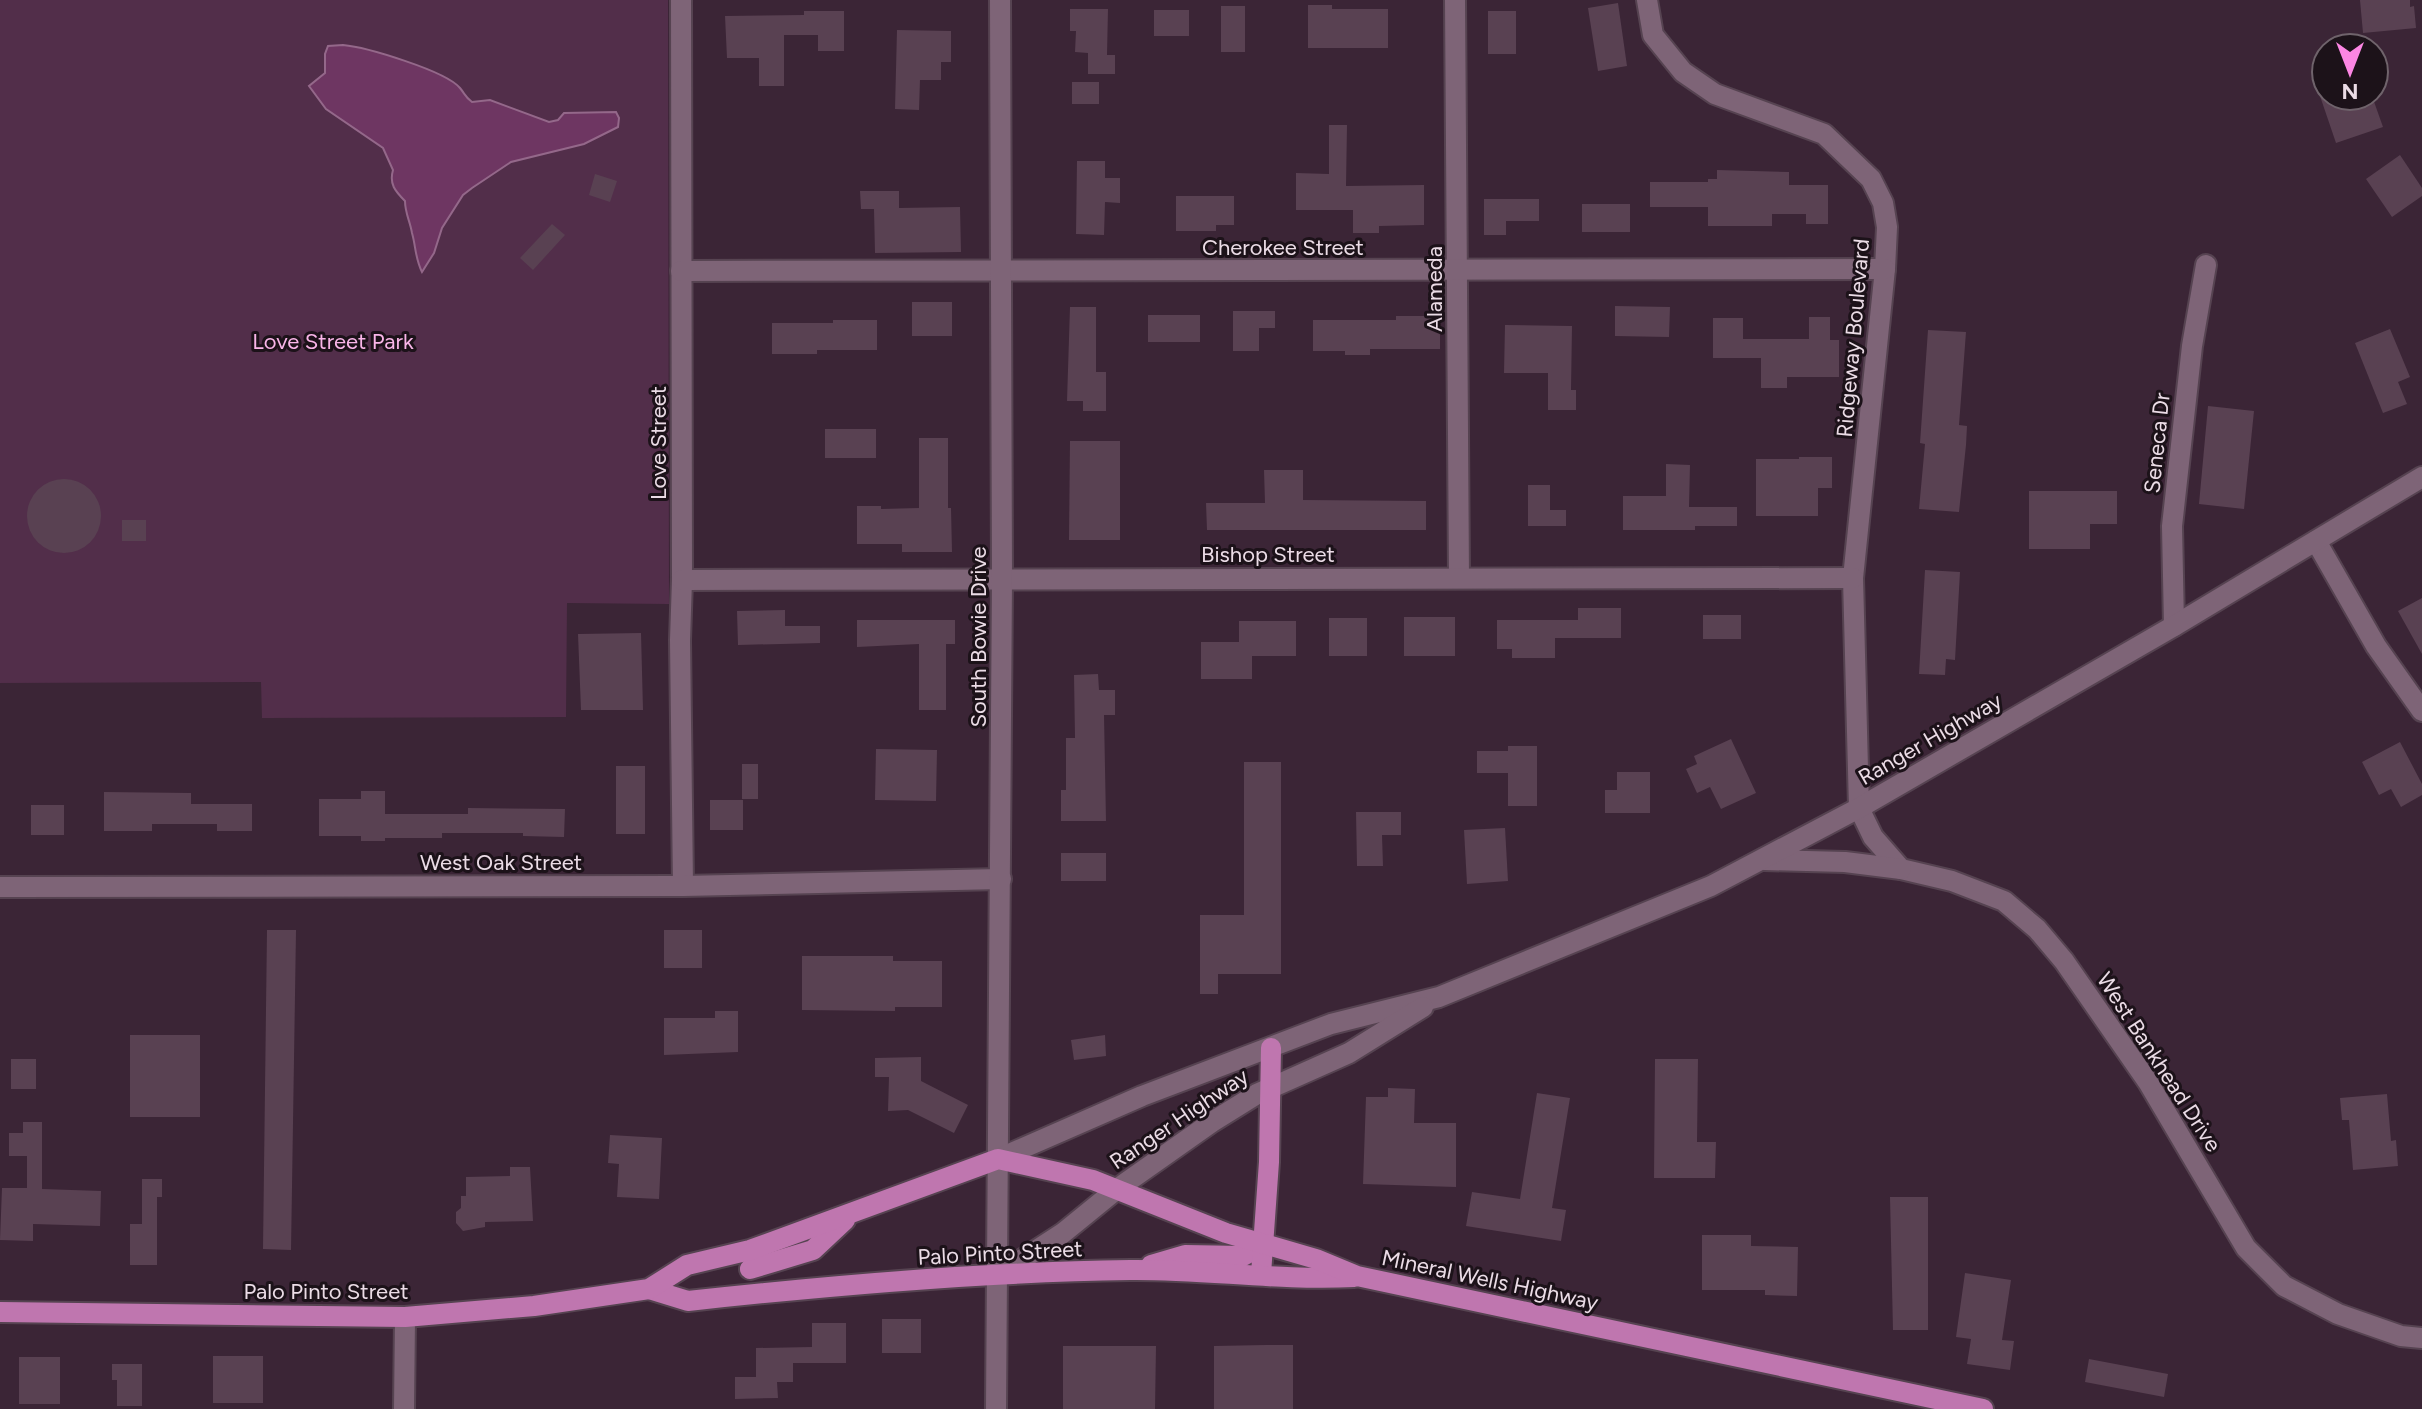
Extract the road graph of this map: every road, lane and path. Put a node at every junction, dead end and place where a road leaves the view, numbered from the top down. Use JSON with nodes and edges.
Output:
{"nodes":[{"id":1,"x":681,"y":0,"type":"edge"},
{"id":2,"x":1000,"y":0,"type":"edge"},
{"id":3,"x":1455,"y":0,"type":"edge"},
{"id":4,"x":1647,"y":0,"type":"edge"},
{"id":5,"x":2206,"y":265,"type":"dead end"},
{"id":6,"x":1885,"y":269,"type":"junction"},
{"id":7,"x":681,"y":271,"type":"junction"},
{"id":8,"x":1001,"y":271,"type":"junction"},
{"id":9,"x":1458,"y":271,"type":"junction"},
{"id":10,"x":2422,"y":477,"type":"edge"},
{"id":11,"x":2316,"y":541,"type":"junction"},
{"id":12,"x":1002,"y":578,"type":"junction"},
{"id":13,"x":1459,"y":578,"type":"junction"},
{"id":14,"x":1853,"y":578,"type":"junction"},
{"id":15,"x":682,"y":580,"type":"junction"},
{"id":16,"x":2174,"y":626,"type":"junction"},
{"id":17,"x":2422,"y":711,"type":"edge"},
{"id":18,"x":1859,"y":808,"type":"junction"},
{"id":19,"x":1760,"y":861,"type":"junction"},
{"id":20,"x":1901,"y":869,"type":"junction"},
{"id":21,"x":1001,"y":879,"type":"junction"},
{"id":22,"x":683,"y":886,"type":"junction"},
{"id":23,"x":0,"y":887,"type":"edge"},
{"id":24,"x":1439,"y":997,"type":"junction"},
{"id":25,"x":1271,"y":1048,"type":"junction"},
{"id":26,"x":1271,"y":1087,"type":"junction"},
{"id":27,"x":998,"y":1159,"type":"junction"},
{"id":28,"x":1117,"y":1189,"type":"junction"},
{"id":29,"x":1263,"y":1245,"type":"junction"},
{"id":30,"x":750,"y":1260,"type":"junction"},
{"id":31,"x":1131,"y":1270,"type":"junction"},
{"id":32,"x":1261,"y":1274,"type":"junction"},
{"id":33,"x":998,"y":1275,"type":"junction"},
{"id":34,"x":1357,"y":1276,"type":"junction"},
{"id":35,"x":649,"y":1289,"type":"junction"},
{"id":36,"x":751,"y":1294,"type":"junction"},
{"id":37,"x":0,"y":1312,"type":"edge"},
{"id":38,"x":405,"y":1317,"type":"junction"},
{"id":39,"x":2422,"y":1338,"type":"edge"},
{"id":40,"x":1936,"y":1403,"type":"edge"},
{"id":41,"x":404,"y":1409,"type":"edge"},
{"id":42,"x":996,"y":1409,"type":"edge"},
{"id":43,"x":1983,"y":1409,"type":"edge"}],
"edges":[{"from":1,"to":7,"type":"street","name":"Love Street"},
{"from":2,"to":8,"type":"street","name":"South Bowie Drive"},
{"from":3,"to":9,"type":"street","name":"Alameda"},
{"from":4,"to":6,"type":"street","name":"Ridgeway Boulevard"},
{"from":5,"to":16,"type":"street","name":"Seneca Dr"},
{"from":6,"to":9,"type":"street","name":"Cherokee Street"},
{"from":6,"to":14,"type":"street","name":"Ridgeway Boulevard"},
{"from":7,"to":8,"type":"street","name":"Cherokee Street"},
{"from":7,"to":15,"type":"street","name":"Love Street"},
{"from":8,"to":9,"type":"street","name":"Cherokee Street"},
{"from":8,"to":12,"type":"street","name":"South Bowie Drive"},
{"from":9,"to":13,"type":"street","name":"Alameda"},
{"from":10,"to":11,"type":"street","name":"Ranger Highway"},
{"from":11,"to":16,"type":"street","name":"Ranger Highway"},
{"from":11,"to":17,"type":"street"},
{"from":12,"to":13,"type":"street","name":"Bishop Street"},
{"from":12,"to":15,"type":"street","name":"Bishop Street"},
{"from":12,"to":21,"type":"street","name":"South Bowie Drive"},
{"from":13,"to":14,"type":"street","name":"Bishop Street"},
{"from":14,"to":18,"type":"street","name":"Ridgeway Boulevard"},
{"from":15,"to":22,"type":"street","name":"Love Street"},
{"from":16,"to":18,"type":"street","name":"Ranger Highway"},
{"from":18,"to":19,"type":"street","name":"Ranger Highway"},
{"from":18,"to":20,"type":"street"},
{"from":19,"to":20,"type":"street","name":"West Bankhead Drive"},
{"from":19,"to":24,"type":"street","name":"Ranger Highway"},
{"from":20,"to":39,"type":"street","name":"West Bankhead Drive"},
{"from":21,"to":22,"type":"street","name":"West Oak Street"},
{"from":21,"to":27,"type":"street","name":"South Bowie Drive"},
{"from":22,"to":23,"type":"street","name":"West Oak Street"},
{"from":24,"to":25,"type":"street","name":"Ranger Highway"},
{"from":24,"to":26,"type":"street","name":"Ranger Highway"},
{"from":25,"to":26,"type":"main road"},
{"from":25,"to":27,"type":"street","name":"Ranger Highway"},
{"from":26,"to":28,"type":"street","name":"Ranger Highway"},
{"from":26,"to":29,"type":"main road"},
{"from":27,"to":28,"type":"main road","name":"Mineral Wells Highway"},
{"from":27,"to":30,"type":"main road","name":"Palo Pinto Street"},
{"from":27,"to":33,"type":"street","name":"South Bowie Drive"},
{"from":28,"to":29,"type":"main road","name":"Mineral Wells Highway"},
{"from":28,"to":33,"type":"street","name":"Ranger Highway"},
{"from":29,"to":31,"type":"main road"},
{"from":29,"to":32,"type":"main road"},
{"from":29,"to":34,"type":"main road","name":"Mineral Wells Highway"},
{"from":30,"to":35,"type":"main road","name":"Palo Pinto Street"},
{"from":30,"to":36,"type":"main road"},
{"from":31,"to":32,"type":"main road","name":"Palo Pinto Street"},
{"from":31,"to":33,"type":"main road","name":"Palo Pinto Street"},
{"from":32,"to":34,"type":"main road","name":"Palo Pinto Street"},
{"from":33,"to":36,"type":"main road","name":"Palo Pinto Street"},
{"from":33,"to":42,"type":"street","name":"South Bowie Drive"},
{"from":34,"to":40,"type":"main road","name":"Mineral Wells Highway"},
{"from":35,"to":36,"type":"main road","name":"Palo Pinto Street"},
{"from":35,"to":38,"type":"main road","name":"Palo Pinto Street"},
{"from":37,"to":38,"type":"main road","name":"Palo Pinto Street"},
{"from":38,"to":41,"type":"street"},
{"from":40,"to":43,"type":"main road","name":"Mineral Wells Highway"}]}
